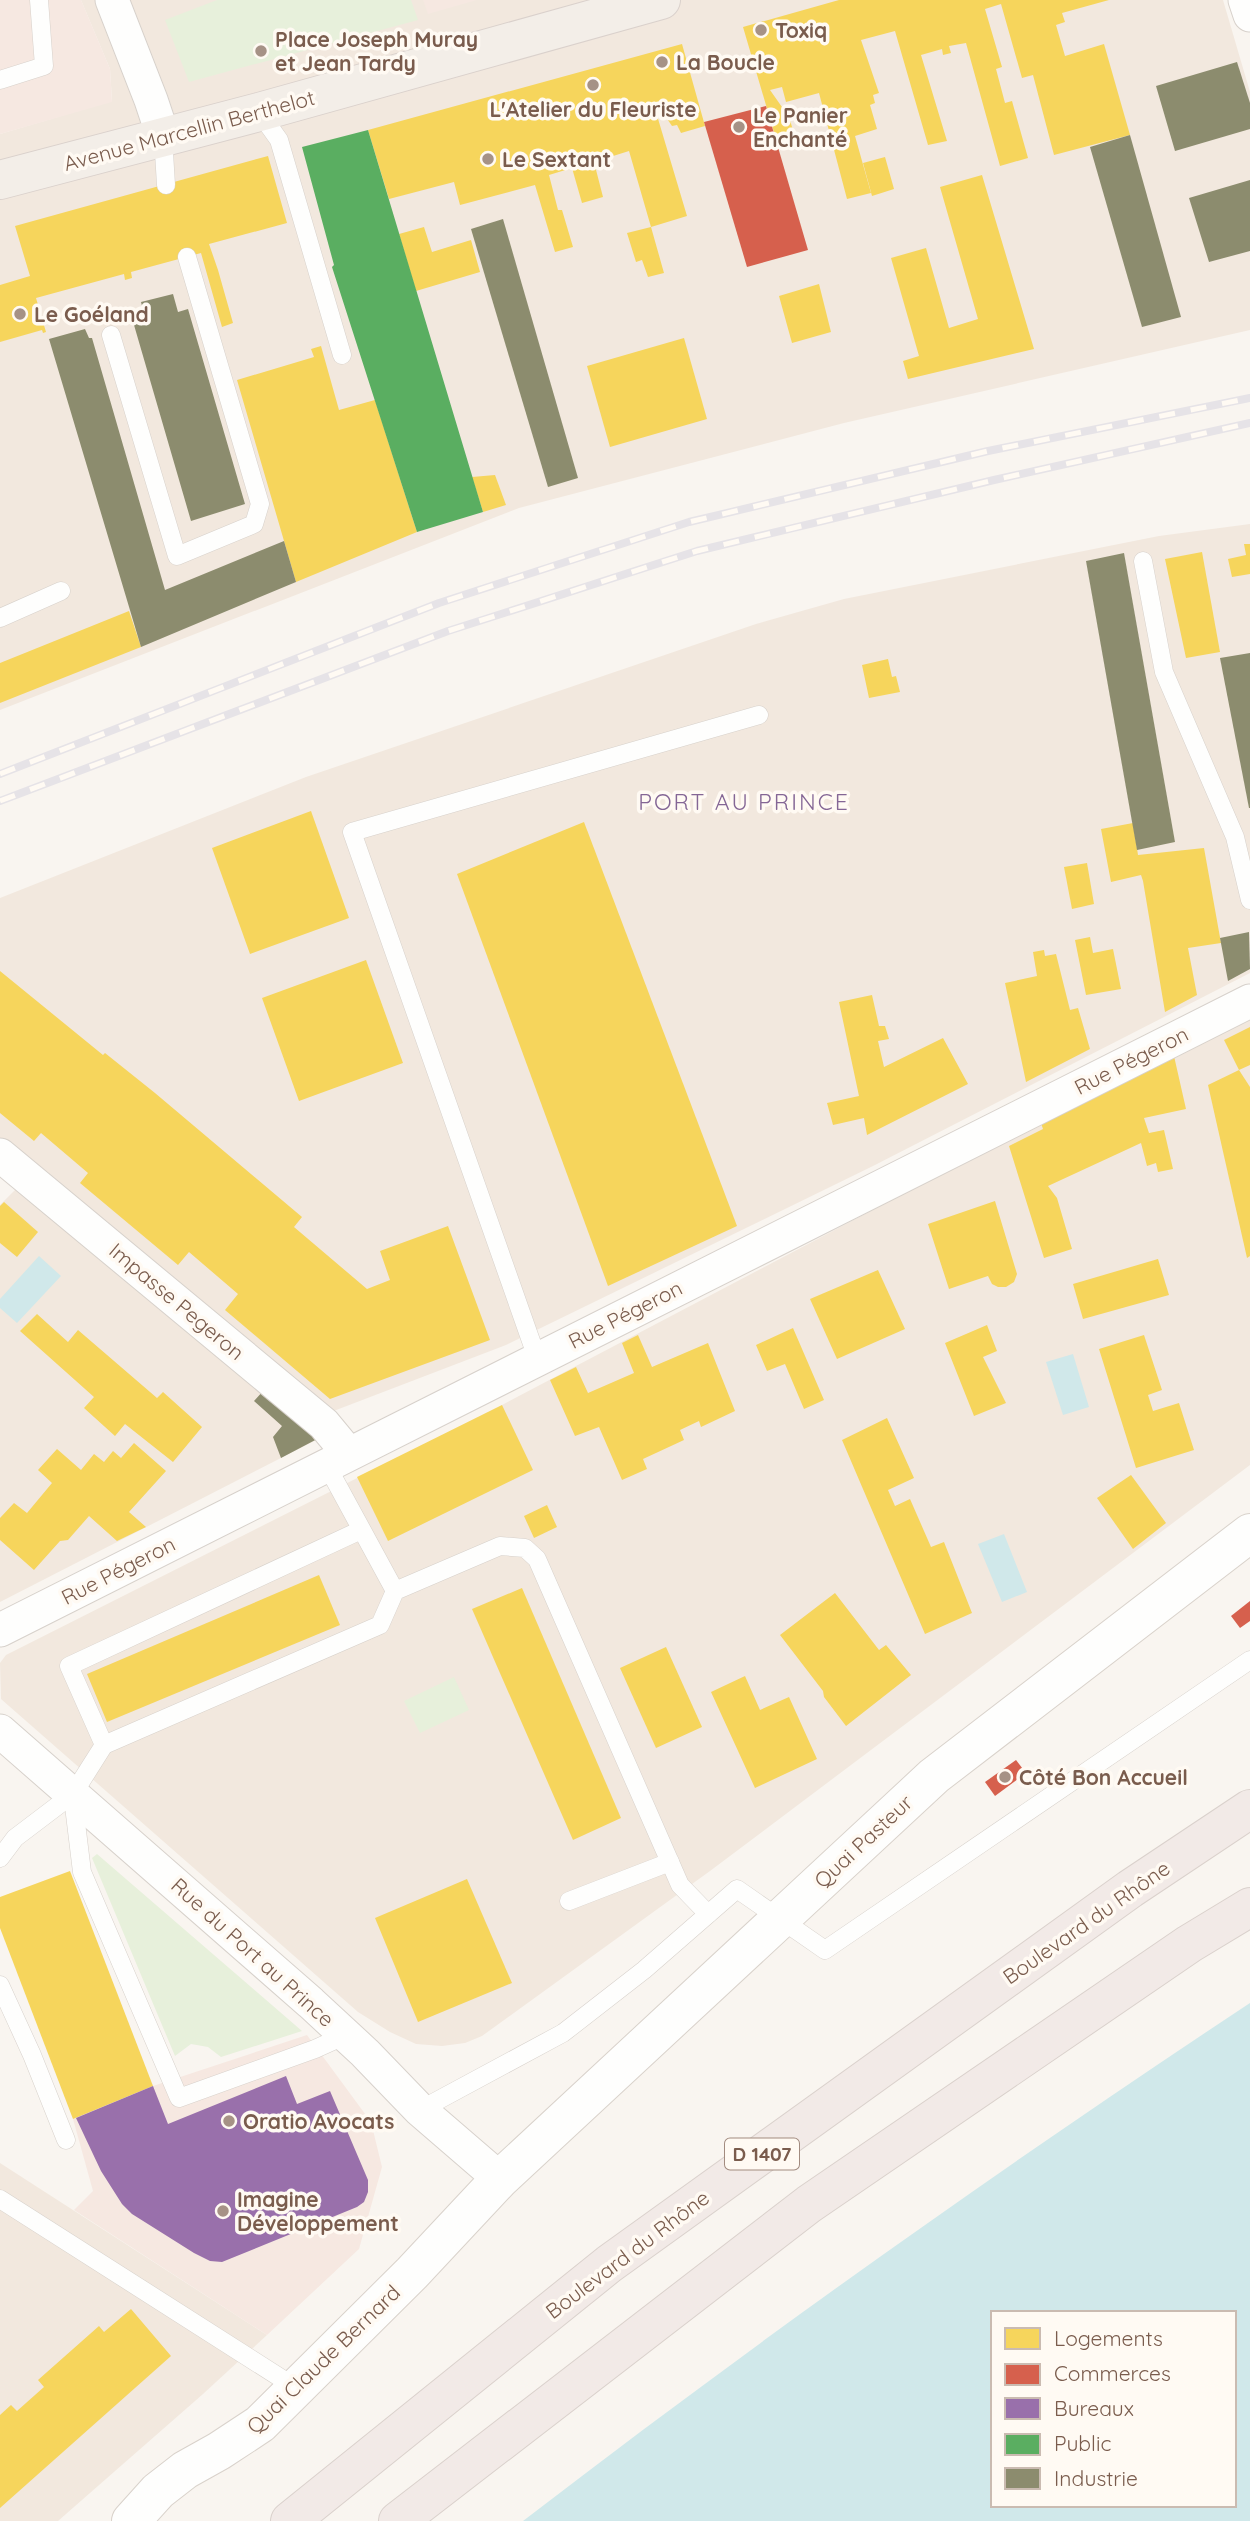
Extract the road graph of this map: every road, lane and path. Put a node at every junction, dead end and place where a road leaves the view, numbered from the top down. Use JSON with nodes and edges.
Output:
{"nodes":[{"id":1,"x":39,"y":0,"type":"edge"},
{"id":2,"x":111,"y":0,"type":"edge"},
{"id":3,"x":661,"y":0,"type":"edge"},
{"id":4,"x":1245,"y":0,"type":"edge"},
{"id":5,"x":1250,"y":15,"type":"edge"},
{"id":6,"x":0,"y":80,"type":"edge"},
{"id":7,"x":259,"y":112,"type":"junction"},
{"id":8,"x":163,"y":136,"type":"junction"},
{"id":9,"x":0,"y":180,"type":"edge"},
{"id":10,"x":166,"y":185,"type":"dead end"},
{"id":11,"x":187,"y":257,"type":"dead end"},
{"id":12,"x":111,"y":335,"type":"dead end"},
{"id":13,"x":342,"y":355,"type":"dead end"},
{"id":14,"x":1143,"y":561,"type":"dead end"},
{"id":15,"x":61,"y":591,"type":"dead end"},
{"id":16,"x":0,"y":618,"type":"edge"},
{"id":17,"x":759,"y":715,"type":"dead end"},
{"id":18,"x":1250,"y":900,"type":"edge"},
{"id":19,"x":1250,"y":1001,"type":"edge"},
{"id":20,"x":0,"y":1155,"type":"edge"},
{"id":21,"x":537,"y":1358,"type":"junction"},
{"id":22,"x":337,"y":1459,"type":"junction"},
{"id":23,"x":361,"y":1530,"type":"junction"},
{"id":24,"x":1250,"y":1533,"type":"edge"},
{"id":25,"x":395,"y":1591,"type":"junction"},
{"id":26,"x":0,"y":1630,"type":"edge"},
{"id":27,"x":1250,"y":1660,"type":"edge"},
{"id":28,"x":0,"y":1731,"type":"edge"},
{"id":29,"x":104,"y":1745,"type":"junction"},
{"id":30,"x":73,"y":1794,"type":"junction"},
{"id":31,"x":1250,"y":1809,"type":"edge"},
{"id":32,"x":0,"y":1858,"type":"edge"},
{"id":33,"x":670,"y":1862,"type":"junction"},
{"id":34,"x":569,"y":1900,"type":"dead end"},
{"id":35,"x":1250,"y":1907,"type":"edge"},
{"id":36,"x":708,"y":1914,"type":"junction"},
{"id":37,"x":779,"y":1919,"type":"junction"},
{"id":38,"x":0,"y":1985,"type":"edge"},
{"id":39,"x":346,"y":2035,"type":"junction"},
{"id":40,"x":420,"y":2109,"type":"junction"},
{"id":41,"x":66,"y":2140,"type":"dead end"},
{"id":42,"x":500,"y":2179,"type":"junction"},
{"id":43,"x":0,"y":2199,"type":"edge"},
{"id":44,"x":298,"y":2389,"type":"junction"},
{"id":45,"x":131,"y":2521,"type":"edge"},
{"id":46,"x":290,"y":2521,"type":"edge"},
{"id":47,"x":398,"y":2521,"type":"edge"}],
"edges":[{"from":1,"to":6,"type":"lane"},
{"from":2,"to":8,"type":"street"},
{"from":3,"to":7,"type":"main road","name":"Avenue Marcellin Berthelot"},
{"from":4,"to":5,"type":"street"},
{"from":7,"to":8,"type":"main road","name":"Avenue Marcellin Berthelot"},
{"from":7,"to":13,"type":"lane"},
{"from":8,"to":9,"type":"main road","name":"Avenue Marcellin Berthelot"},
{"from":8,"to":10,"type":"lane"},
{"from":11,"to":12,"type":"lane"},
{"from":14,"to":18,"type":"lane"},
{"from":15,"to":16,"type":"lane"},
{"from":17,"to":21,"type":"lane"},
{"from":19,"to":21,"type":"street","name":"Rue Pégeron"},
{"from":20,"to":22,"type":"street","name":"Impasse Pegeron"},
{"from":21,"to":22,"type":"street","name":"Rue Pégeron"},
{"from":22,"to":23,"type":"lane"},
{"from":22,"to":26,"type":"street","name":"Rue Pégeron"},
{"from":23,"to":25,"type":"lane"},
{"from":23,"to":29,"type":"lane"},
{"from":24,"to":37,"type":"main road","name":"Quai Pasteur"},
{"from":25,"to":29,"type":"lane"},
{"from":25,"to":33,"type":"lane"},
{"from":27,"to":37,"type":"lane"},
{"from":28,"to":30,"type":"street","name":"Rue du Port au Prince"},
{"from":29,"to":30,"type":"lane"},
{"from":30,"to":32,"type":"lane"},
{"from":30,"to":39,"type":"street","name":"Rue du Port au Prince"},
{"from":30,"to":39,"type":"lane"},
{"from":31,"to":46,"type":"highway","name":"Boulevard du Rhône","number":"D 1407"},
{"from":33,"to":34,"type":"lane"},
{"from":33,"to":36,"type":"lane"},
{"from":35,"to":47,"type":"highway"},
{"from":36,"to":37,"type":"lane"},
{"from":36,"to":40,"type":"lane"},
{"from":37,"to":42,"type":"main road","name":"Quai Pasteur"},
{"from":38,"to":41,"type":"lane"},
{"from":39,"to":40,"type":"street","name":"Rue du Port au Prince"},
{"from":40,"to":42,"type":"street","name":"Rue du Port au Prince"},
{"from":42,"to":44,"type":"main road","name":"Quai Claude Bernard"},
{"from":43,"to":44,"type":"lane"},
{"from":44,"to":45,"type":"main road","name":"Quai Claude Bernard"}]}
